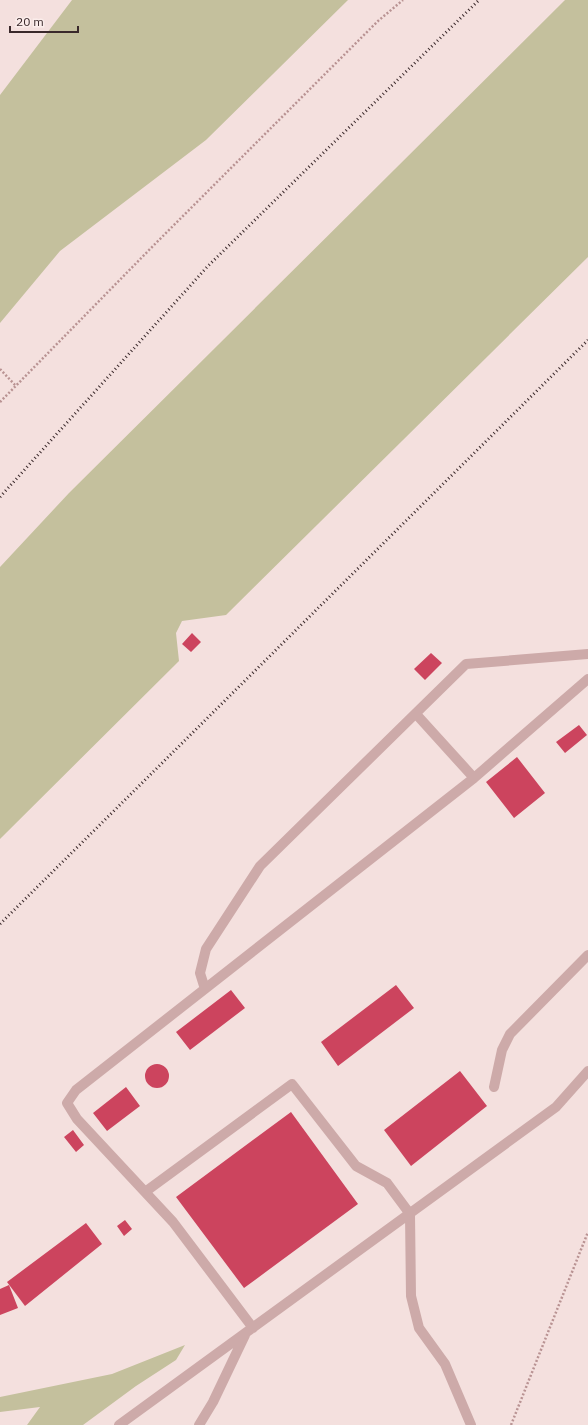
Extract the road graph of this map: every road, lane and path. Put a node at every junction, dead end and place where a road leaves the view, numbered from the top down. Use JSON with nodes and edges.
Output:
{"nodes":[{"id":1,"x":402,"y":0,"type":"edge"},
{"id":2,"x":0,"y":370,"type":"edge"},
{"id":3,"x":15,"y":385,"type":"junction"},
{"id":4,"x":0,"y":402,"type":"edge"},
{"id":5,"x":588,"y":654,"type":"edge"},
{"id":6,"x":588,"y":679,"type":"edge"},
{"id":7,"x":416,"y":714,"type":"junction"},
{"id":8,"x":474,"y":778,"type":"junction"},
{"id":9,"x":588,"y":955,"type":"edge"},
{"id":10,"x":205,"y":989,"type":"junction"},
{"id":11,"x":588,"y":1071,"type":"edge"},
{"id":12,"x":494,"y":1087,"type":"dead end"},
{"id":13,"x":145,"y":1192,"type":"junction"},
{"id":14,"x":410,"y":1214,"type":"junction"},
{"id":15,"x":588,"y":1232,"type":"edge"},
{"id":16,"x":249,"y":1331,"type":"junction"},
{"id":17,"x":119,"y":1425,"type":"edge"},
{"id":18,"x":199,"y":1425,"type":"edge"},
{"id":19,"x":471,"y":1425,"type":"edge"},
{"id":20,"x":511,"y":1425,"type":"edge"}],
"edges":[{"from":1,"to":3,"type":"path"},
{"from":2,"to":3,"type":"path"},
{"from":3,"to":4,"type":"path"},
{"from":5,"to":7,"type":"lane"},
{"from":6,"to":8,"type":"lane"},
{"from":7,"to":8,"type":"lane"},
{"from":7,"to":10,"type":"lane"},
{"from":8,"to":10,"type":"lane"},
{"from":9,"to":12,"type":"lane"},
{"from":10,"to":13,"type":"lane"},
{"from":11,"to":14,"type":"lane"},
{"from":13,"to":14,"type":"lane"},
{"from":13,"to":16,"type":"lane"},
{"from":14,"to":16,"type":"lane"},
{"from":14,"to":19,"type":"lane"},
{"from":15,"to":20,"type":"path"},
{"from":16,"to":17,"type":"lane"},
{"from":16,"to":18,"type":"lane"}]}
